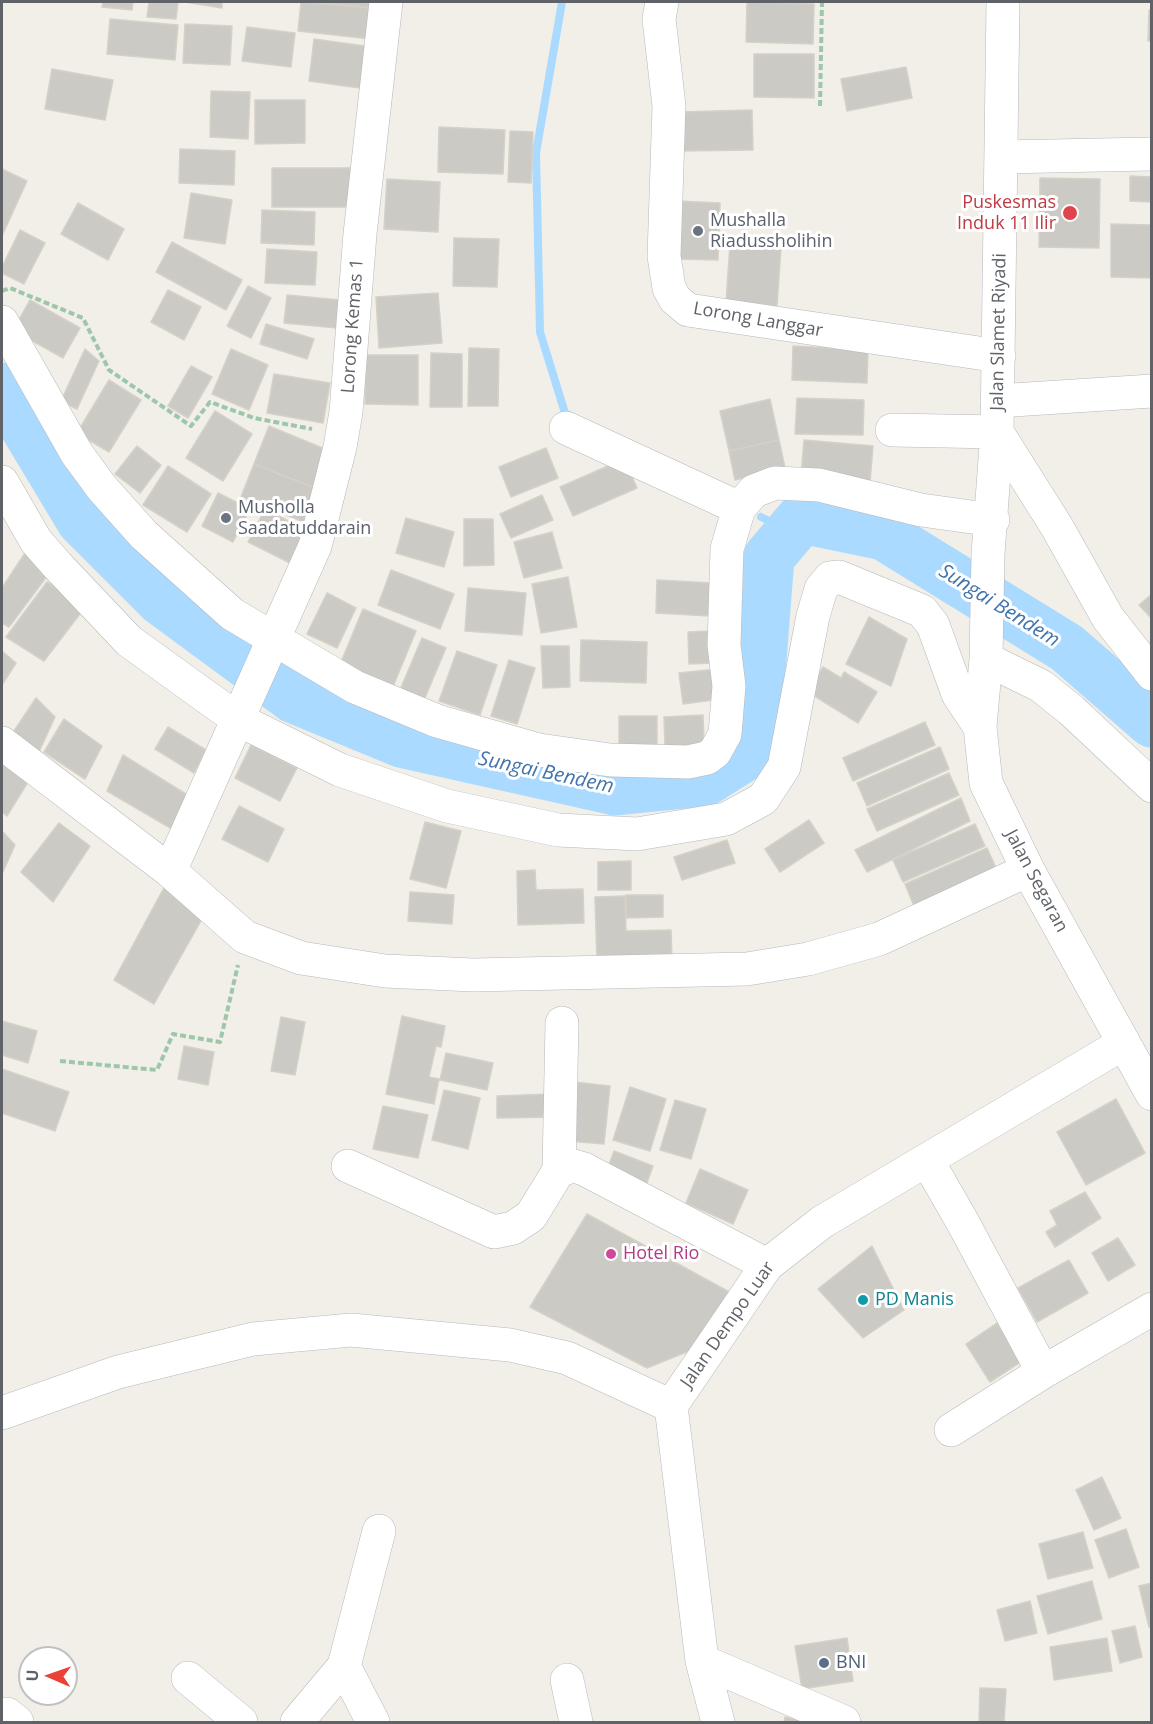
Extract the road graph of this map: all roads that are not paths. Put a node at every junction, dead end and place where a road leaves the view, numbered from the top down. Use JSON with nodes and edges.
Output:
{"nodes":[{"id":1,"x":386,"y":2,"type":"edge"},
{"id":2,"x":662,"y":2,"type":"edge"},
{"id":3,"x":1003,"y":2,"type":"edge"},
{"id":4,"x":1152,"y":154,"type":"edge"},
{"id":5,"x":1001,"y":157,"type":"junction"},
{"id":6,"x":2,"y":322,"type":"edge"},
{"id":7,"x":999,"y":356,"type":"junction"},
{"id":8,"x":1152,"y":391,"type":"edge"},
{"id":9,"x":997,"y":416,"type":"junction"},
{"id":10,"x":566,"y":428,"type":"dead end"},
{"id":11,"x":892,"y":430,"type":"dead end"},
{"id":12,"x":2,"y":482,"type":"edge"},
{"id":13,"x":739,"y":508,"type":"junction"},
{"id":14,"x":993,"y":520,"type":"junction"},
{"id":15,"x":269,"y":647,"type":"junction"},
{"id":16,"x":986,"y":656,"type":"junction"},
{"id":17,"x":1152,"y":674,"type":"edge"},
{"id":18,"x":243,"y":709,"type":"junction"},
{"id":19,"x":980,"y":727,"type":"junction"},
{"id":20,"x":2,"y":744,"type":"edge"},
{"id":21,"x":1152,"y":786,"type":"edge"},
{"id":22,"x":1028,"y":870,"type":"junction"},
{"id":23,"x":170,"y":871,"type":"junction"},
{"id":24,"x":562,"y":1023,"type":"dead end"},
{"id":25,"x":1124,"y":1042,"type":"junction"},
{"id":26,"x":1152,"y":1094,"type":"edge"},
{"id":27,"x":927,"y":1160,"type":"junction"},
{"id":28,"x":348,"y":1166,"type":"dead end"},
{"id":29,"x":559,"y":1170,"type":"junction"},
{"id":30,"x":767,"y":1264,"type":"junction"},
{"id":31,"x":1152,"y":1309,"type":"edge"},
{"id":32,"x":1043,"y":1372,"type":"junction"},
{"id":33,"x":671,"y":1406,"type":"junction"},
{"id":34,"x":2,"y":1413,"type":"edge"},
{"id":35,"x":951,"y":1430,"type":"dead end"},
{"id":36,"x":379,"y":1531,"type":"dead end"},
{"id":37,"x":702,"y":1661,"type":"junction"},
{"id":38,"x":344,"y":1666,"type":"junction"},
{"id":39,"x":188,"y":1678,"type":"dead end"},
{"id":40,"x":567,"y":1680,"type":"dead end"},
{"id":41,"x":241,"y":1722,"type":"edge"},
{"id":42,"x":297,"y":1722,"type":"edge"},
{"id":43,"x":373,"y":1722,"type":"edge"},
{"id":44,"x":576,"y":1722,"type":"edge"},
{"id":45,"x":718,"y":1722,"type":"edge"},
{"id":46,"x":844,"y":1722,"type":"edge"}],
"edges":[{"from":1,"to":15,"type":"street","name":"Lorong Kemas 1"},
{"from":2,"to":7,"type":"street","name":"Lorong Langgar"},
{"from":3,"to":5,"type":"street","name":"Jalan Slamet Riyadi"},
{"from":4,"to":5,"type":"street"},
{"from":5,"to":7,"type":"street","name":"Jalan Slamet Riyadi"},
{"from":6,"to":15,"type":"street"},
{"from":7,"to":9,"type":"street","name":"Jalan Slamet Riyadi"},
{"from":8,"to":9,"type":"street"},
{"from":9,"to":11,"type":"street"},
{"from":9,"to":14,"type":"street","name":"Jalan Slamet Riyadi"},
{"from":9,"to":17,"type":"street"},
{"from":10,"to":13,"type":"street"},
{"from":12,"to":18,"type":"street"},
{"from":13,"to":14,"type":"street"},
{"from":13,"to":15,"type":"street"},
{"from":14,"to":16,"type":"street","name":"Jalan Slamet Riyadi"},
{"from":15,"to":18,"type":"street","name":"Lorong Kemas 1"},
{"from":16,"to":19,"type":"street","name":"Jalan Segaran"},
{"from":16,"to":21,"type":"street"},
{"from":18,"to":19,"type":"street"},
{"from":18,"to":23,"type":"street","name":"Lorong Kemas 1"},
{"from":19,"to":22,"type":"street","name":"Jalan Segaran"},
{"from":20,"to":23,"type":"street"},
{"from":22,"to":23,"type":"street"},
{"from":22,"to":25,"type":"street","name":"Jalan Segaran"},
{"from":24,"to":29,"type":"street"},
{"from":25,"to":26,"type":"street","name":"Jalan Segaran"},
{"from":25,"to":27,"type":"street","name":"Jalan Dempo Luar"},
{"from":27,"to":30,"type":"street","name":"Jalan Dempo Luar"},
{"from":27,"to":32,"type":"street"},
{"from":28,"to":29,"type":"street"},
{"from":29,"to":30,"type":"street"},
{"from":30,"to":33,"type":"street","name":"Jalan Dempo Luar"},
{"from":31,"to":32,"type":"street"},
{"from":32,"to":35,"type":"street"},
{"from":33,"to":34,"type":"street"},
{"from":33,"to":37,"type":"street","name":"Jalan Dempo Luar"},
{"from":36,"to":38,"type":"street"},
{"from":37,"to":45,"type":"street","name":"Jalan Dempo Luar"},
{"from":37,"to":46,"type":"street"},
{"from":38,"to":42,"type":"street"},
{"from":38,"to":43,"type":"street"},
{"from":39,"to":41,"type":"street"},
{"from":40,"to":44,"type":"street"}]}
